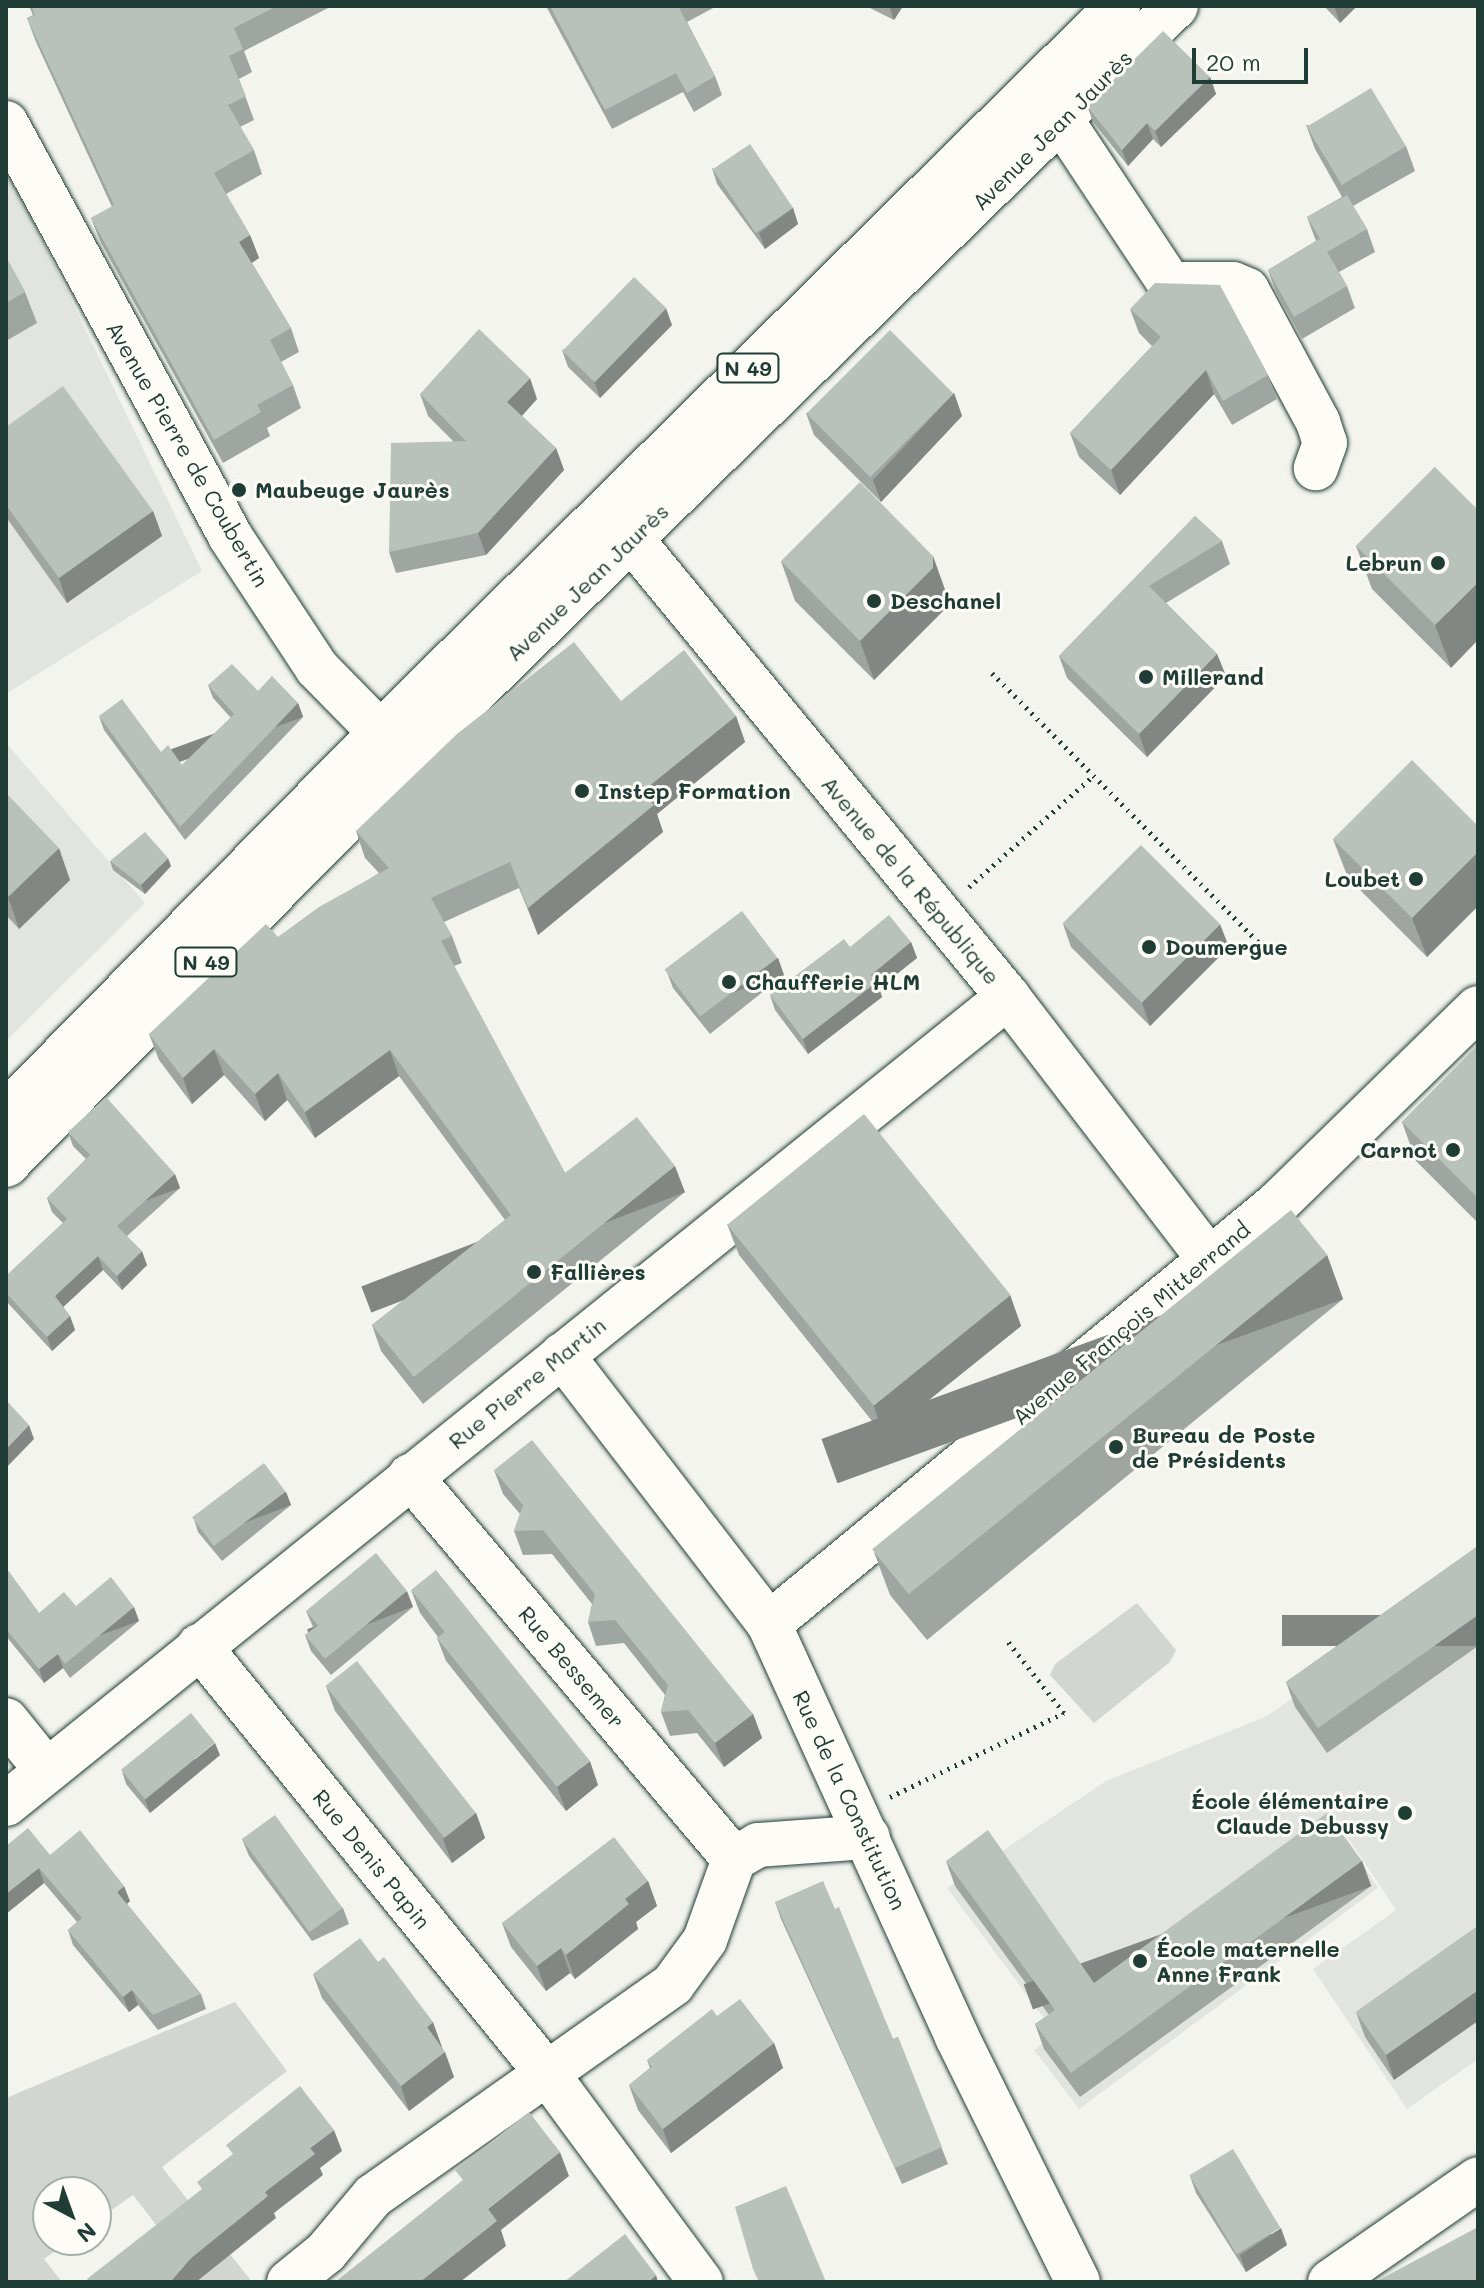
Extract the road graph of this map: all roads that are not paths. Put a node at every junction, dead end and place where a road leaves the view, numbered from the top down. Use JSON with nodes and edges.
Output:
{"nodes":[{"id":1,"x":1118,"y":6,"type":"edge"},
{"id":2,"x":1176,"y":6,"type":"edge"},
{"id":3,"x":1048,"y":105,"type":"junction"},
{"id":4,"x":6,"y":123,"type":"edge"},
{"id":5,"x":1316,"y":468,"type":"dead end"},
{"id":6,"x":618,"y":525,"type":"junction"},
{"id":7,"x":393,"y":746,"type":"junction"},
{"id":8,"x":1008,"y":997,"type":"junction"},
{"id":9,"x":1478,"y":1008,"type":"edge"},
{"id":10,"x":6,"y":1113,"type":"edge"},
{"id":11,"x":6,"y":1165,"type":"edge"},
{"id":12,"x":1207,"y":1256,"type":"junction"},
{"id":13,"x":562,"y":1355,"type":"junction"},
{"id":14,"x":410,"y":1476,"type":"junction"},
{"id":15,"x":769,"y":1624,"type":"junction"},
{"id":16,"x":199,"y":1646,"type":"junction"},
{"id":17,"x":6,"y":1720,"type":"edge"},
{"id":18,"x":47,"y":1771,"type":"junction"},
{"id":19,"x":6,"y":1804,"type":"edge"},
{"id":20,"x":863,"y":1825,"type":"junction"},
{"id":21,"x":734,"y":1859,"type":"junction"},
{"id":22,"x":546,"y":2072,"type":"junction"},
{"id":23,"x":1478,"y":2179,"type":"edge"},
{"id":24,"x":289,"y":2282,"type":"edge"},
{"id":25,"x":701,"y":2282,"type":"edge"},
{"id":26,"x":1078,"y":2282,"type":"edge"},
{"id":27,"x":1330,"y":2282,"type":"edge"}],
"edges":[{"from":1,"to":3,"type":"street","name":"Avenue Jean Jaurès","number":"N 49"},
{"from":2,"to":3,"type":"street","name":"Avenue Jean Jaurès","number":"N 49"},
{"from":3,"to":5,"type":"street"},
{"from":3,"to":6,"type":"street","name":"Avenue Jean Jaurès","number":"N 49"},
{"from":4,"to":7,"type":"street","name":"Avenue Pierre de Coubertin"},
{"from":6,"to":7,"type":"street","name":"Avenue Jean Jaurès","number":"N 49"},
{"from":6,"to":8,"type":"street","name":"Avenue de la République"},
{"from":7,"to":10,"type":"street","name":"Avenue Jean Jaurès","number":"N 49"},
{"from":7,"to":11,"type":"street","name":"Avenue Jean Jaurès","number":"N 49"},
{"from":8,"to":12,"type":"street","name":"Avenue de la République"},
{"from":8,"to":13,"type":"street","name":"Rue Pierre Martin"},
{"from":9,"to":12,"type":"street","name":"Avenue François Mitterrand"},
{"from":12,"to":15,"type":"street","name":"Avenue François Mitterrand"},
{"from":13,"to":14,"type":"street","name":"Rue Pierre Martin"},
{"from":13,"to":15,"type":"street","name":"Rue de la Constitution"},
{"from":14,"to":16,"type":"street","name":"Rue Pierre Martin"},
{"from":14,"to":21,"type":"street","name":"Rue Bessemer"},
{"from":15,"to":20,"type":"street","name":"Rue de la Constitution"},
{"from":16,"to":18,"type":"street","name":"Rue Pierre Martin"},
{"from":16,"to":22,"type":"street","name":"Rue Denis Papin"},
{"from":17,"to":18,"type":"street"},
{"from":18,"to":19,"type":"street","name":"Rue Pierre Martin"},
{"from":20,"to":21,"type":"street"},
{"from":20,"to":26,"type":"street","name":"Rue de la Constitution"},
{"from":21,"to":22,"type":"street"},
{"from":22,"to":24,"type":"street"},
{"from":22,"to":25,"type":"street","name":"Rue Denis Papin"},
{"from":23,"to":27,"type":"street"}]}
